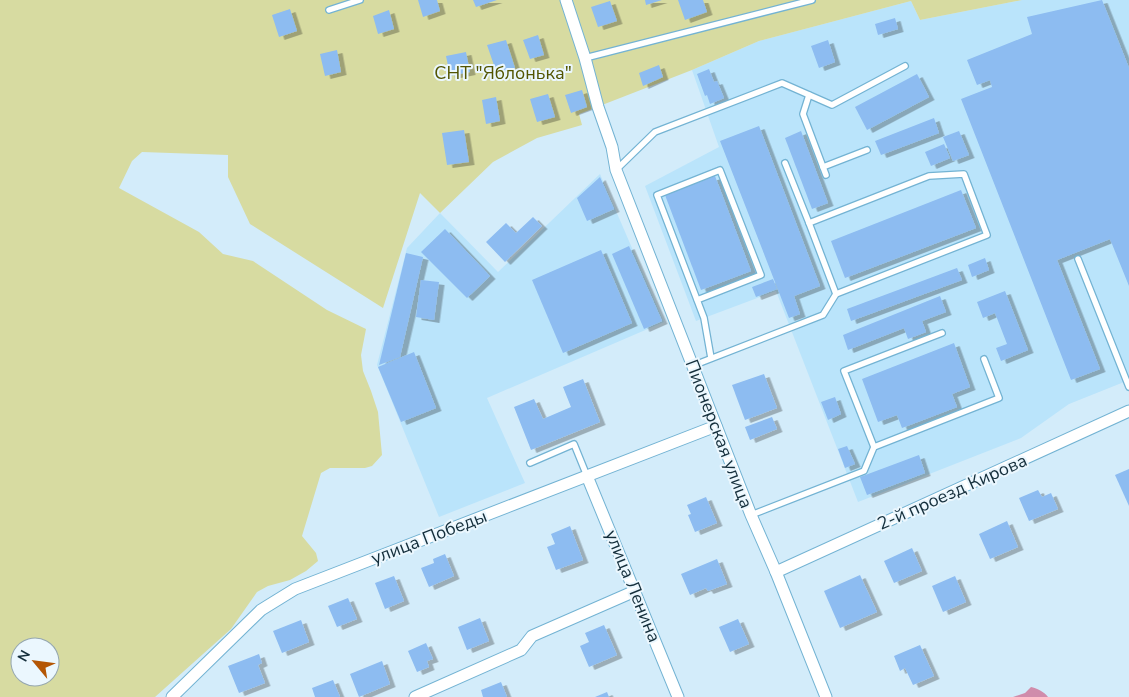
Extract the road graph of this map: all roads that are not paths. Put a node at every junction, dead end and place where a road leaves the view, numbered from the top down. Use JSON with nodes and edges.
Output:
{"nodes":[{"id":1,"x":360,"y":0,"type":"edge"},
{"id":2,"x":566,"y":0,"type":"edge"},
{"id":3,"x":812,"y":0,"type":"edge"},
{"id":4,"x":329,"y":10,"type":"dead end"},
{"id":5,"x":585,"y":58,"type":"junction"},
{"id":6,"x":905,"y":66,"type":"dead end"},
{"id":7,"x":809,"y":95,"type":"junction"},
{"id":8,"x":867,"y":150,"type":"dead end"},
{"id":9,"x":785,"y":163,"type":"dead end"},
{"id":10,"x":823,"y":167,"type":"junction"},
{"id":11,"x":616,"y":170,"type":"junction"},
{"id":12,"x":826,"y":175,"type":"dead end"},
{"id":13,"x":809,"y":223,"type":"junction"},
{"id":14,"x":1078,"y":259,"type":"dead end"},
{"id":15,"x":836,"y":294,"type":"junction"},
{"id":16,"x":697,"y":300,"type":"junction"},
{"id":17,"x":942,"y":333,"type":"dead end"},
{"id":18,"x":711,"y":358,"type":"junction"},
{"id":19,"x":984,"y":359,"type":"dead end"},
{"id":20,"x":692,"y":366,"type":"junction"},
{"id":21,"x":1129,"y":387,"type":"edge"},
{"id":22,"x":1129,"y":411,"type":"edge"},
{"id":23,"x":716,"y":426,"type":"junction"},
{"id":24,"x":874,"y":447,"type":"junction"},
{"id":25,"x":530,"y":463,"type":"dead end"},
{"id":26,"x":587,"y":476,"type":"junction"},
{"id":27,"x":751,"y":515,"type":"junction"},
{"id":28,"x":776,"y":572,"type":"junction"},
{"id":29,"x":635,"y":591,"type":"junction"},
{"id":30,"x":172,"y":697,"type":"edge"},
{"id":31,"x":415,"y":697,"type":"edge"},
{"id":32,"x":678,"y":697,"type":"edge"},
{"id":33,"x":826,"y":697,"type":"edge"}],
"edges":[{"from":1,"to":4,"type":"lane"},
{"from":2,"to":5,"type":"street","name":"Пионерская улица"},
{"from":3,"to":5,"type":"lane"},
{"from":5,"to":11,"type":"street","name":"Пионерская улица"},
{"from":6,"to":7,"type":"lane"},
{"from":7,"to":10,"type":"lane"},
{"from":7,"to":11,"type":"lane"},
{"from":8,"to":10,"type":"lane"},
{"from":9,"to":13,"type":"lane"},
{"from":10,"to":12,"type":"lane"},
{"from":11,"to":20,"type":"street","name":"Пионерская улица"},
{"from":13,"to":15,"type":"lane"},
{"from":13,"to":15,"type":"lane"},
{"from":14,"to":21,"type":"lane"},
{"from":15,"to":18,"type":"lane"},
{"from":16,"to":16,"type":"lane"},
{"from":16,"to":18,"type":"lane"},
{"from":17,"to":24,"type":"lane"},
{"from":18,"to":20,"type":"lane"},
{"from":19,"to":24,"type":"lane"},
{"from":20,"to":23,"type":"street","name":"Пионерская улица"},
{"from":22,"to":28,"type":"street","name":"2-й проезд Кирова"},
{"from":23,"to":26,"type":"street","name":"улица Победы"},
{"from":23,"to":27,"type":"street","name":"Пионерская улица"},
{"from":24,"to":27,"type":"lane"},
{"from":25,"to":26,"type":"lane"},
{"from":26,"to":29,"type":"street","name":"улица Ленина"},
{"from":26,"to":30,"type":"street","name":"улица Победы"},
{"from":27,"to":28,"type":"street","name":"Пионерская улица"},
{"from":28,"to":33,"type":"street","name":"Пионерская улица"},
{"from":29,"to":31,"type":"street"},
{"from":29,"to":32,"type":"street","name":"улица Ленина"}]}
